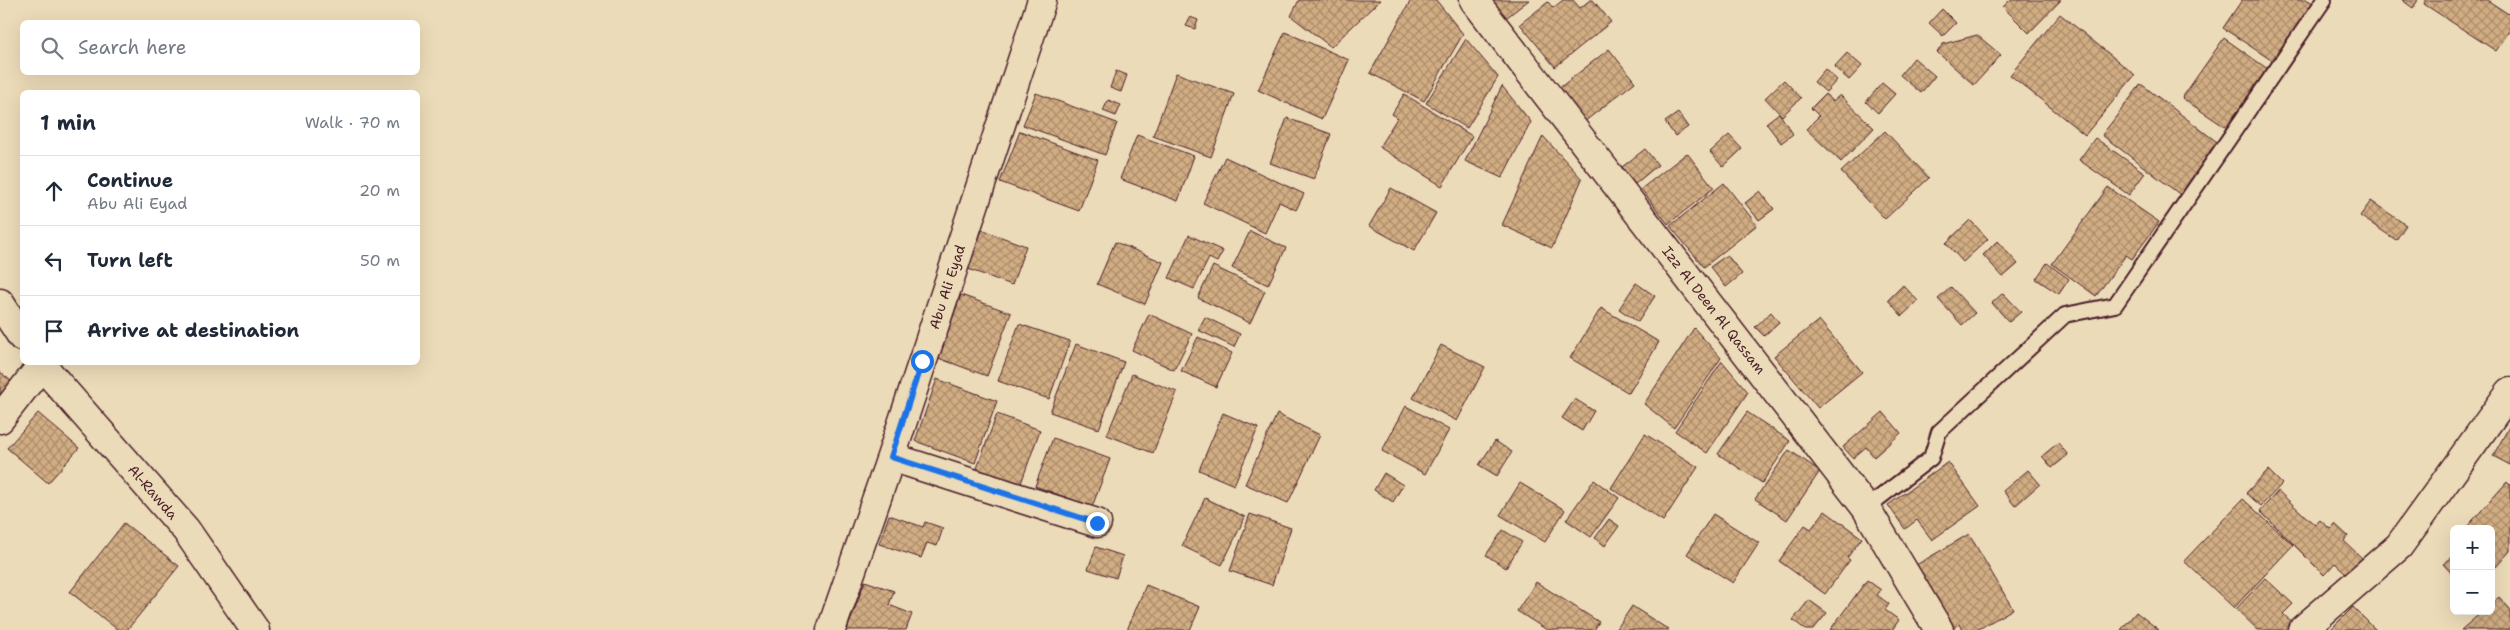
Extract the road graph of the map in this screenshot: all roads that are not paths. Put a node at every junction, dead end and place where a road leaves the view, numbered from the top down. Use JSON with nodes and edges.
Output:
{"nodes":[{"id":1,"x":1042,"y":0,"type":"edge"},
{"id":2,"x":1474,"y":0,"type":"edge"},
{"id":3,"x":2324,"y":0,"type":"edge"},
{"id":4,"x":0,"y":303,"type":"edge"},
{"id":5,"x":20,"y":334,"type":"edge"},
{"id":6,"x":39,"y":365,"type":"edge"},
{"id":7,"x":41,"y":365,"type":"edge"},
{"id":8,"x":2510,"y":392,"type":"edge"},
{"id":9,"x":0,"y":419,"type":"edge"},
{"id":10,"x":891,"y":457,"type":"junction"},
{"id":11,"x":1866,"y":508,"type":"junction"},
{"id":12,"x":1097,"y":523,"type":"dead end"},
{"id":13,"x":251,"y":628,"type":"edge"},
{"id":14,"x":831,"y":630,"type":"edge"},
{"id":15,"x":1938,"y":630,"type":"edge"},
{"id":16,"x":2302,"y":630,"type":"edge"}],
"edges":[{"from":1,"to":10,"type":"street","name":"Abu Ali Eyad"},
{"from":2,"to":11,"type":"street","name":"Izz Al Deen Al Qassam"},
{"from":3,"to":11,"type":"lane"},
{"from":4,"to":5,"type":"street"},
{"from":6,"to":9,"type":"street"},
{"from":7,"to":13,"type":"street","name":"Al-Rawda"},
{"from":8,"to":16,"type":"street"},
{"from":10,"to":12,"type":"street"},
{"from":10,"to":14,"type":"street","name":"Abu Ali Eyad"},
{"from":11,"to":15,"type":"street","name":"Izz Al Deen Al Qassam"}]}
